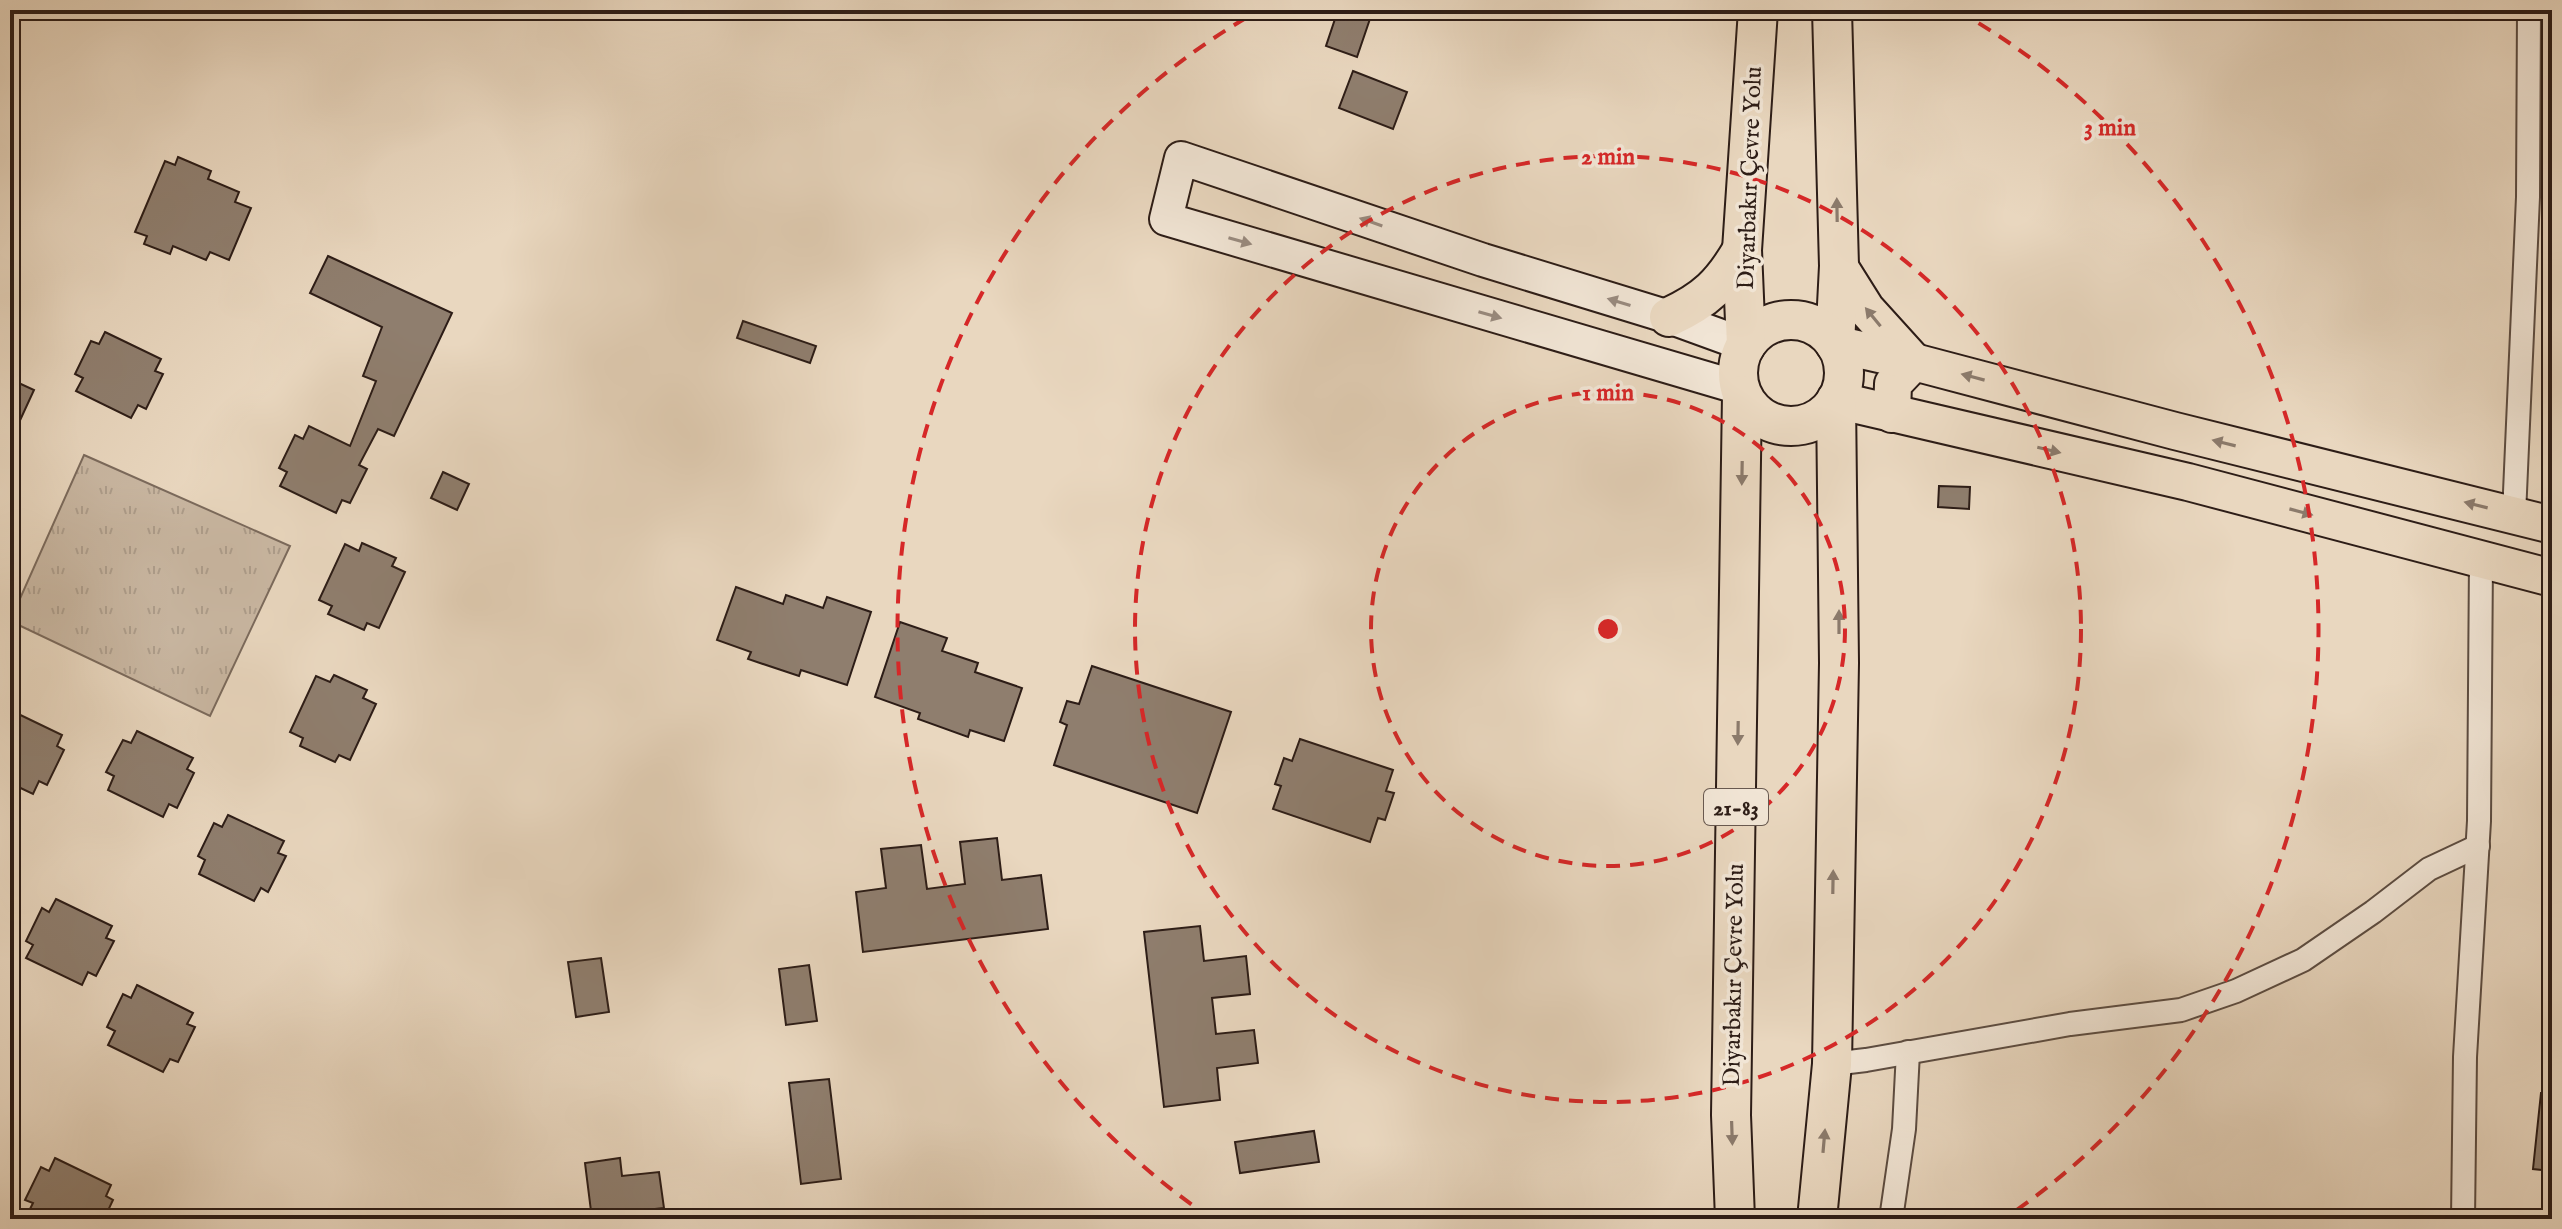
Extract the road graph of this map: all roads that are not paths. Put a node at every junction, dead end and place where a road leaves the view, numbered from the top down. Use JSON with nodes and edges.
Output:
{"nodes":[{"id":1,"x":1758,"y":10,"type":"edge"},
{"id":2,"x":1832,"y":10,"type":"edge"},
{"id":3,"x":2529,"y":10,"type":"edge"},
{"id":4,"x":1742,"y":250,"type":"junction"},
{"id":5,"x":1839,"y":266,"type":"junction"},
{"id":6,"x":1669,"y":317,"type":"junction"},
{"id":7,"x":1835,"y":344,"type":"junction"},
{"id":8,"x":1746,"y":345,"type":"junction"},
{"id":9,"x":1914,"y":362,"type":"junction"},
{"id":10,"x":1741,"y":392,"type":"junction"},
{"id":11,"x":1836,"y":400,"type":"junction"},
{"id":12,"x":1892,"y":414,"type":"junction"},
{"id":13,"x":2514,"y":515,"type":"junction"},
{"id":14,"x":2552,"y":525,"type":"edge"},
{"id":15,"x":2481,"y":560,"type":"junction"},
{"id":16,"x":2552,"y":578,"type":"edge"},
{"id":17,"x":2478,"y":846,"type":"junction"},
{"id":18,"x":1908,"y":1052,"type":"junction"},
{"id":19,"x":1832,"y":1064,"type":"junction"},
{"id":20,"x":1735,"y":1219,"type":"edge"},
{"id":21,"x":1817,"y":1219,"type":"edge"},
{"id":22,"x":1891,"y":1219,"type":"edge"},
{"id":23,"x":2463,"y":1219,"type":"edge"}],
"edges":[{"from":1,"to":4,"type":"highway","name":"Diyarbakır Çevre Yolu"},
{"from":5,"to":2,"type":"highway","one_way":true},
{"from":3,"to":13,"type":"street"},
{"from":4,"to":6,"type":"highway"},
{"from":4,"to":8,"type":"highway","name":"Diyarbakır Çevre Yolu"},
{"from":5,"to":7,"type":"highway"},
{"from":9,"to":5,"type":"main road","one_way":true},
{"from":6,"to":8,"type":"main road"},
{"from":6,"to":10,"type":"main road","one_way":true},
{"from":7,"to":8,"type":"highway"},
{"from":7,"to":9,"type":"main road"},
{"from":7,"to":11,"type":"highway"},
{"from":8,"to":10,"type":"highway"},
{"from":9,"to":12,"type":"main road"},
{"from":13,"to":9,"type":"main road","one_way":true},
{"from":10,"to":11,"type":"highway"},
{"from":10,"to":20,"type":"highway","name":"Diyarbakır Çevre Yolu","number":"21-83","one_way":true},
{"from":11,"to":12,"type":"main road"},
{"from":19,"to":11,"type":"highway","one_way":true},
{"from":12,"to":15,"type":"main road","one_way":true},
{"from":13,"to":14,"type":"main road"},
{"from":15,"to":16,"type":"main road"},
{"from":15,"to":17,"type":"street"},
{"from":17,"to":18,"type":"street"},
{"from":17,"to":23,"type":"street"},
{"from":18,"to":19,"type":"street"},
{"from":18,"to":22,"type":"street"},
{"from":21,"to":19,"type":"highway","one_way":true}]}
